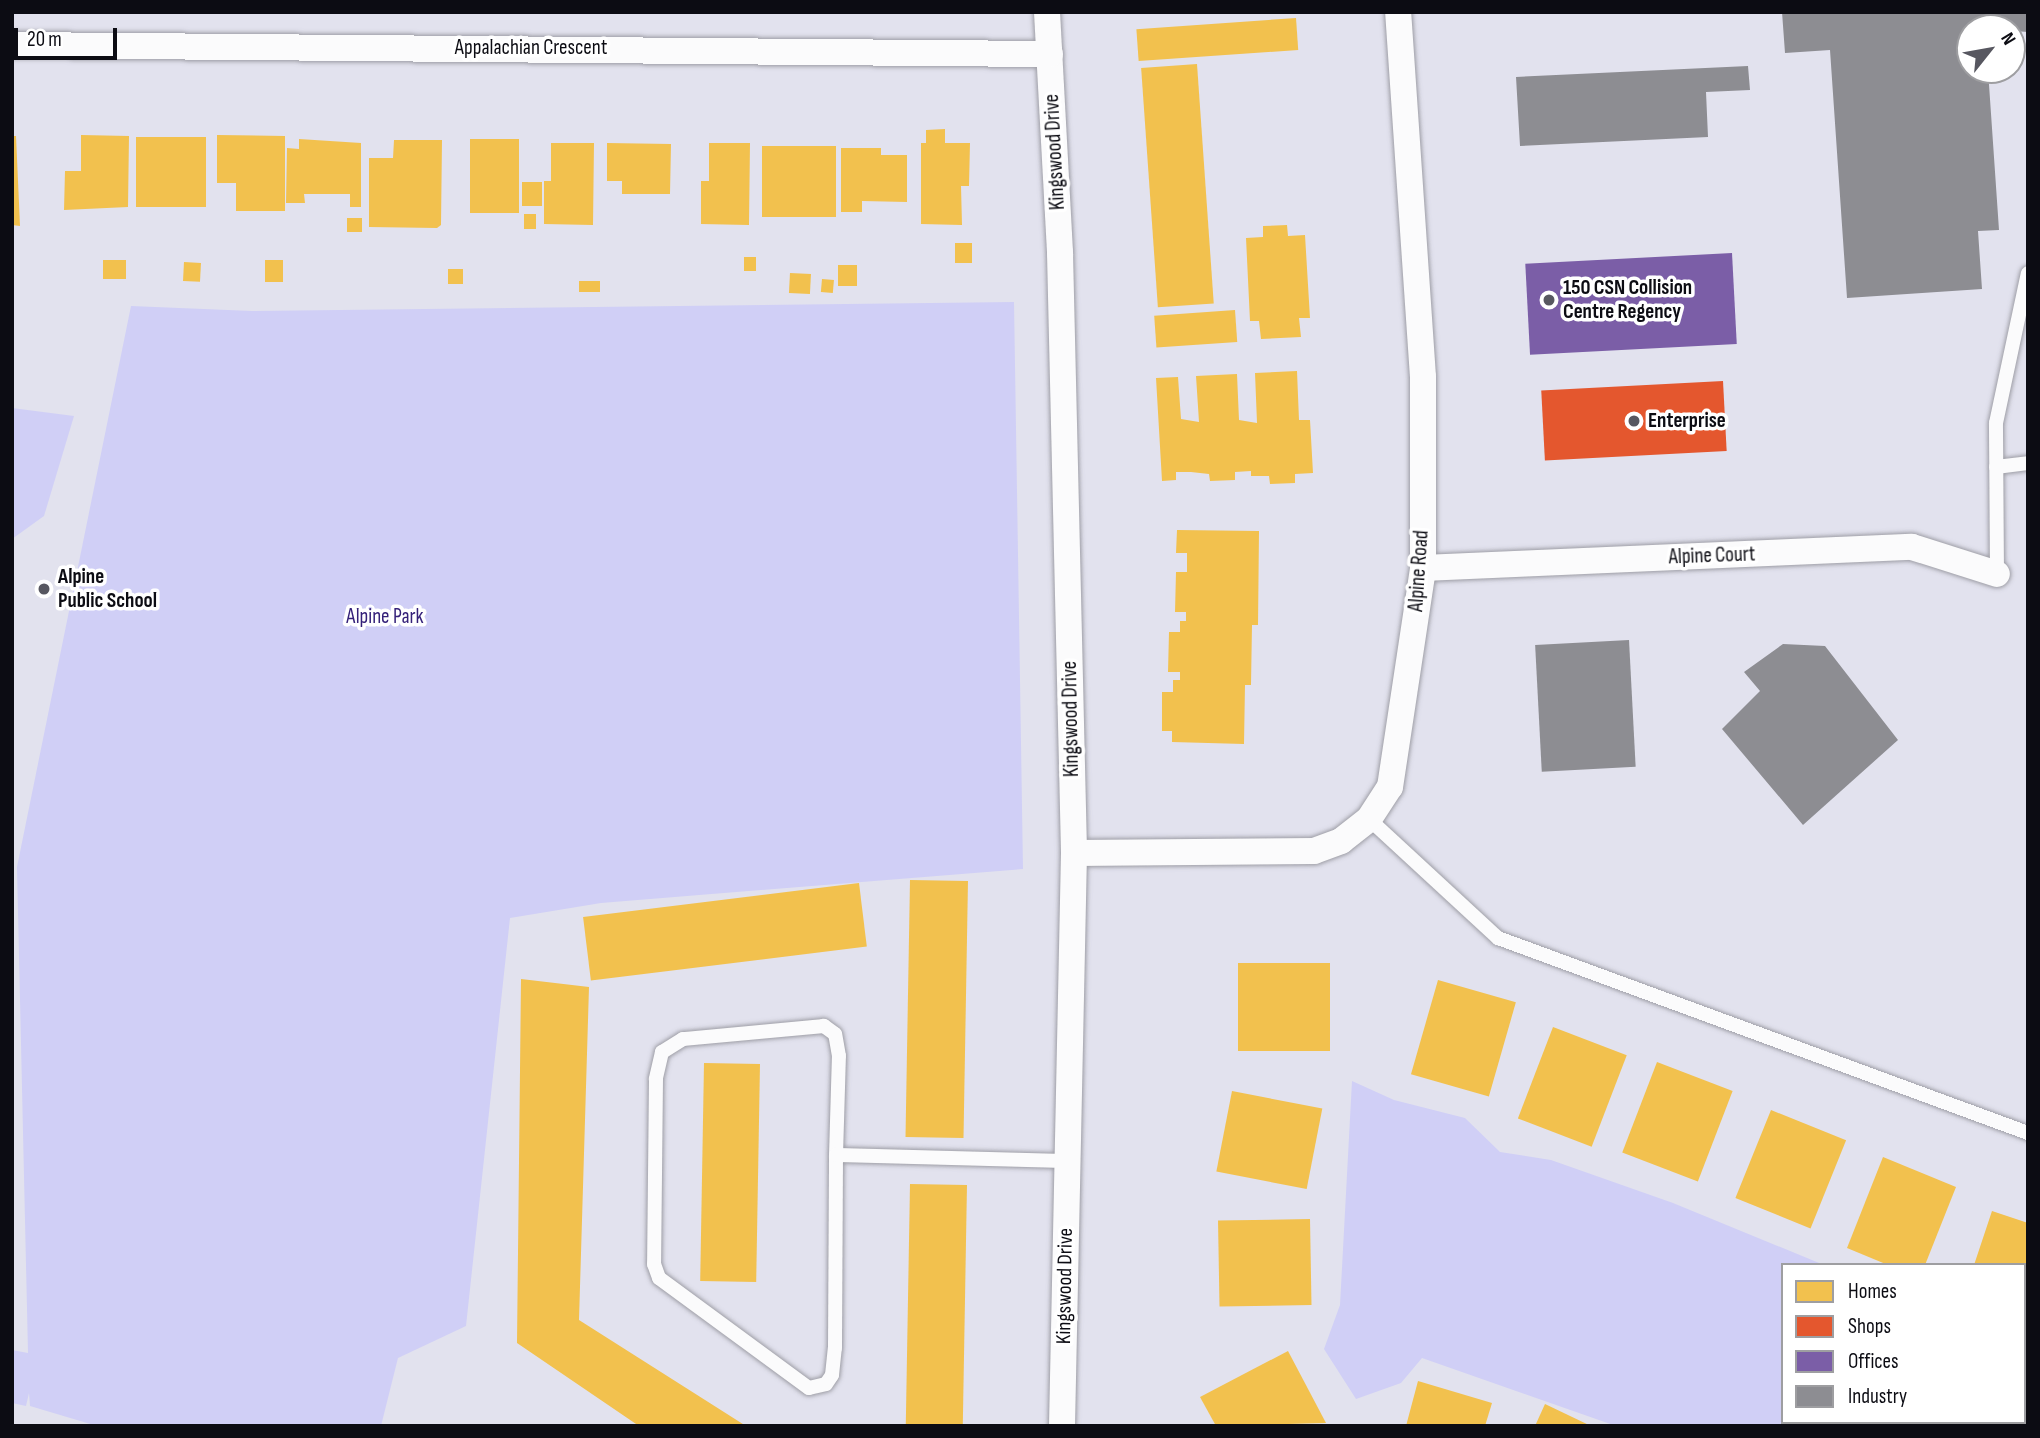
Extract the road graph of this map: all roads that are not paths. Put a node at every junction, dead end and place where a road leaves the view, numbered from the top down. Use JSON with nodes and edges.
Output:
{"nodes":[{"id":1,"x":1047,"y":12,"type":"edge"},
{"id":2,"x":1398,"y":12,"type":"edge"},
{"id":3,"x":12,"y":45,"type":"edge"},
{"id":4,"x":1050,"y":54,"type":"junction"},
{"id":5,"x":2028,"y":273,"type":"edge"},
{"id":6,"x":2028,"y":463,"type":"edge"},
{"id":7,"x":1996,"y":467,"type":"junction"},
{"id":8,"x":1423,"y":568,"type":"junction"},
{"id":9,"x":1997,"y":574,"type":"joint"},
{"id":10,"x":1369,"y":819,"type":"junction"},
{"id":11,"x":1074,"y":853,"type":"junction"},
{"id":12,"x":2028,"y":1133,"type":"edge"},
{"id":13,"x":836,"y":1155,"type":"junction"},
{"id":14,"x":1067,"y":1161,"type":"junction"},
{"id":15,"x":1062,"y":1426,"type":"edge"}],
"edges":[{"from":1,"to":4,"type":"street","name":"Kingswood Drive"},
{"from":2,"to":8,"type":"street","name":"Alpine Road"},
{"from":3,"to":4,"type":"street","name":"Appalachian Crescent"},
{"from":4,"to":11,"type":"street","name":"Kingswood Drive"},
{"from":5,"to":7,"type":"lane"},
{"from":6,"to":7,"type":"lane"},
{"from":7,"to":9,"type":"lane"},
{"from":8,"to":9,"type":"street","name":"Alpine Court"},
{"from":8,"to":10,"type":"street","name":"Alpine Road"},
{"from":10,"to":11,"type":"street","name":"Alpine Road"},
{"from":10,"to":12,"type":"lane"},
{"from":11,"to":14,"type":"street","name":"Kingswood Drive"},
{"from":13,"to":13,"type":"lane"},
{"from":13,"to":14,"type":"lane"},
{"from":14,"to":15,"type":"street","name":"Kingswood Drive"}]}
